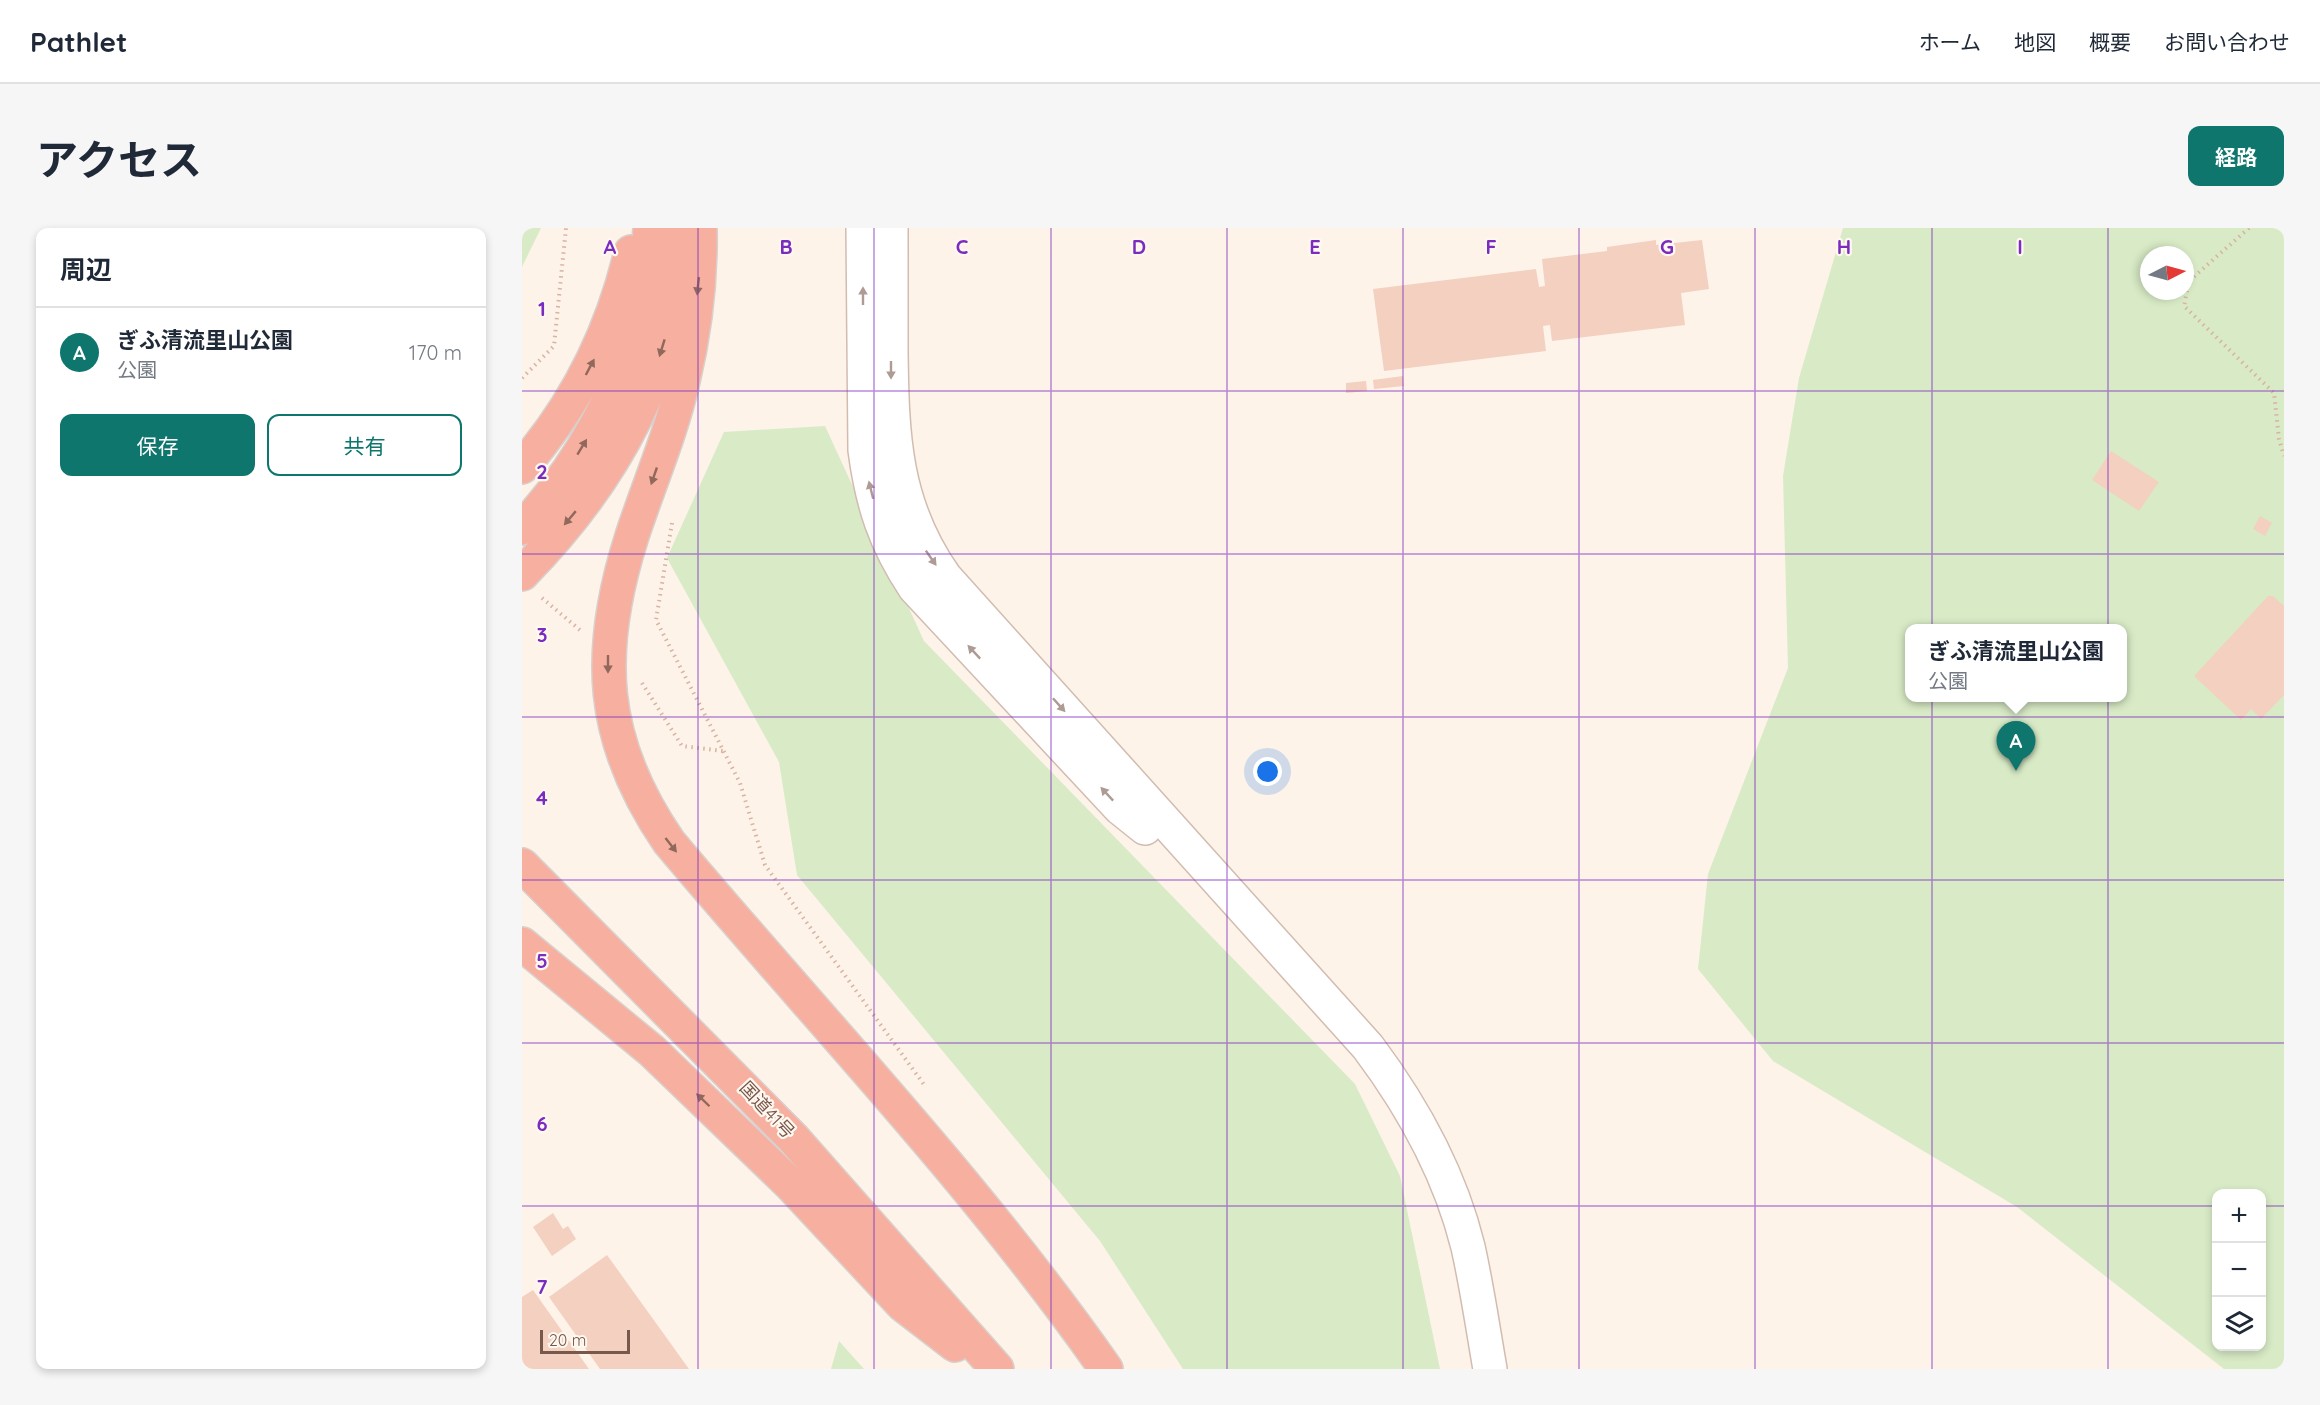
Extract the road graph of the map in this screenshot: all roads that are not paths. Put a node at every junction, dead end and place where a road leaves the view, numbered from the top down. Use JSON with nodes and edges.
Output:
{"nodes":[{"id":1,"x":636,"y":228,"type":"edge"},
{"id":2,"x":650,"y":228,"type":"edge"},
{"id":3,"x":679,"y":228,"type":"edge"},
{"id":4,"x":700,"y":228,"type":"edge"},
{"id":5,"x":863,"y":228,"type":"edge"},
{"id":6,"x":891,"y":228,"type":"edge"},
{"id":7,"x":522,"y":467,"type":"edge"},
{"id":8,"x":522,"y":528,"type":"edge"},
{"id":9,"x":527,"y":582,"type":"edge"},
{"id":10,"x":522,"y":866,"type":"edge"},
{"id":11,"x":522,"y":885,"type":"edge"},
{"id":12,"x":1233,"y":899,"type":"junction"},
{"id":13,"x":522,"y":944,"type":"edge"},
{"id":14,"x":965,"y":1357,"type":"edge"},
{"id":15,"x":997,"y":1369,"type":"edge"},
{"id":16,"x":1106,"y":1369,"type":"edge"},
{"id":17,"x":1490,"y":1369,"type":"edge"}],
"edges":[{"from":7,"to":1,"type":"highway","one_way":true},
{"from":8,"to":2,"type":"highway","one_way":true},
{"from":3,"to":9,"type":"highway","one_way":true},
{"from":4,"to":16,"type":"highway","one_way":true},
{"from":12,"to":5,"type":"street","one_way":true},
{"from":6,"to":12,"type":"street","one_way":true},
{"from":10,"to":15,"type":"highway","name":"国道41号"},
{"from":11,"to":14,"type":"highway","name":"国道41号"},
{"from":12,"to":17,"type":"street"},
{"from":14,"to":13,"type":"highway","one_way":true}]}
